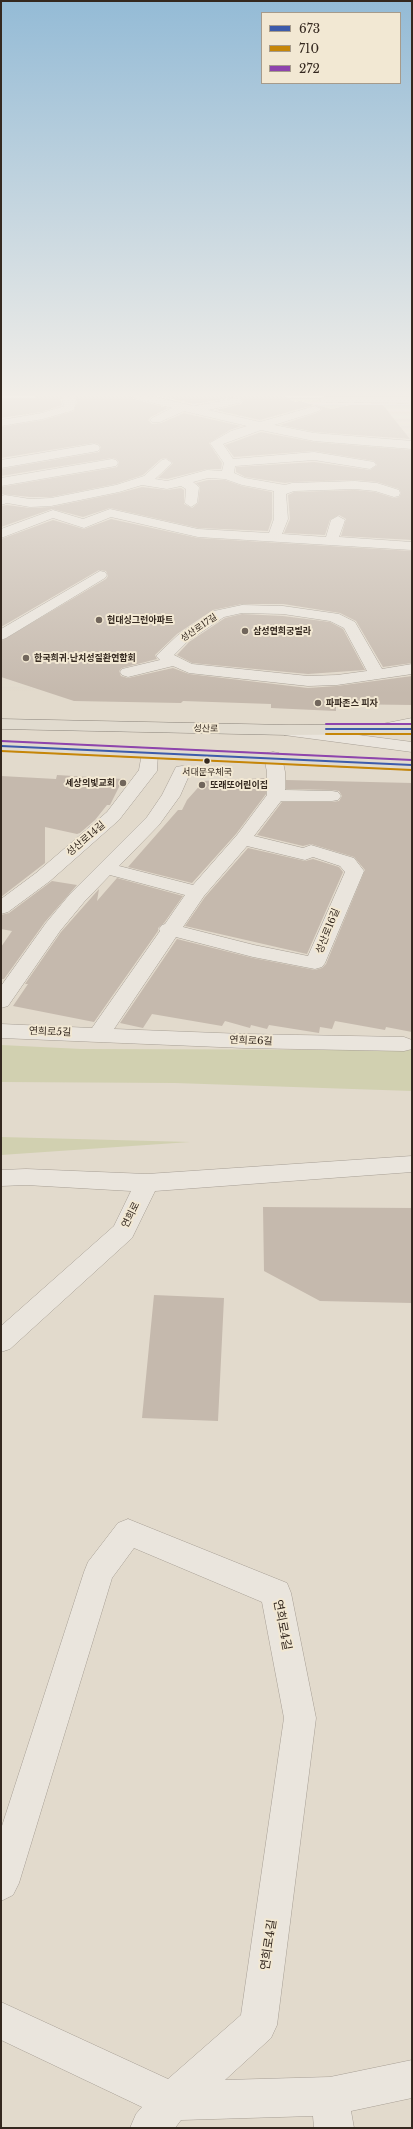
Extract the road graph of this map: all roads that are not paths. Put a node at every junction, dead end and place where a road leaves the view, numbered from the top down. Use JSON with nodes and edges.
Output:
{"nodes":[{"id":1,"x":83,"y":495,"type":"edge"},
{"id":2,"x":192,"y":495,"type":"edge"},
{"id":3,"x":280,"y":495,"type":"edge"},
{"id":4,"x":2,"y":499,"type":"edge"},
{"id":5,"x":191,"y":503,"type":"dead end"},
{"id":6,"x":338,"y":520,"type":"dead end"},
{"id":7,"x":1,"y":534,"type":"edge"},
{"id":8,"x":274,"y":538,"type":"junction"},
{"id":9,"x":331,"y":540,"type":"junction"},
{"id":10,"x":412,"y":546,"type":"edge"},
{"id":11,"x":100,"y":574,"type":"dead end"},
{"id":12,"x":1,"y":635,"type":"edge"},
{"id":13,"x":174,"y":661,"type":"junction"},
{"id":14,"x":412,"y":669,"type":"edge"},
{"id":15,"x":128,"y":672,"type":"dead end"},
{"id":16,"x":376,"y":673,"type":"junction"},
{"id":17,"x":412,"y":723,"type":"edge"},
{"id":18,"x":4,"y":724,"type":"edge"},
{"id":19,"x":388,"y":728,"type":"junction"},
{"id":20,"x":412,"y":729,"type":"edge"},
{"id":21,"x":288,"y":730,"type":"junction"},
{"id":22,"x":1,"y":747,"type":"edge"},
{"id":23,"x":412,"y":747,"type":"edge"},
{"id":24,"x":150,"y":753,"type":"junction"},
{"id":25,"x":273,"y":757,"type":"junction"},
{"id":26,"x":412,"y":765,"type":"edge"},
{"id":27,"x":182,"y":771,"type":"dead end"},
{"id":28,"x":276,"y":795,"type":"junction"},
{"id":29,"x":332,"y":796,"type":"dead end"},
{"id":30,"x":243,"y":839,"type":"junction"},
{"id":31,"x":108,"y":868,"type":"junction"},
{"id":32,"x":196,"y":892,"type":"junction"},
{"id":33,"x":1,"y":908,"type":"edge"},
{"id":34,"x":169,"y":929,"type":"junction"},
{"id":35,"x":1,"y":1001,"type":"edge"},
{"id":36,"x":1,"y":1031,"type":"edge"},
{"id":37,"x":99,"y":1034,"type":"junction"},
{"id":38,"x":404,"y":1044,"type":"dead end"},
{"id":39,"x":412,"y":1164,"type":"edge"},
{"id":40,"x":1,"y":1178,"type":"edge"},
{"id":41,"x":147,"y":1183,"type":"junction"},
{"id":42,"x":1,"y":1342,"type":"edge"},
{"id":43,"x":1,"y":1883,"type":"edge"},
{"id":44,"x":1,"y":2021,"type":"edge"},
{"id":45,"x":412,"y":2079,"type":"edge"},
{"id":46,"x":332,"y":2112,"type":"edge"},
{"id":47,"x":161,"y":2114,"type":"edge"}],
"edges":[{"from":1,"to":4,"type":"street"},
{"from":2,"to":5,"type":"street"},
{"from":3,"to":8,"type":"street"},
{"from":6,"to":9,"type":"street"},
{"from":7,"to":8,"type":"street"},
{"from":8,"to":9,"type":"street"},
{"from":9,"to":10,"type":"street"},
{"from":11,"to":12,"type":"street"},
{"from":13,"to":15,"type":"street"},
{"from":13,"to":16,"type":"street"},
{"from":13,"to":16,"type":"street","name":"성산로17길"},
{"from":14,"to":16,"type":"street"},
{"from":17,"to":19,"type":"street"},
{"from":18,"to":21,"type":"main road","name":"성산로"},
{"from":19,"to":20,"type":"main road","name":"성산로"},
{"from":19,"to":21,"type":"main road","name":"성산로"},
{"from":21,"to":23,"type":"street"},
{"from":22,"to":24,"type":"main road"},
{"from":24,"to":25,"type":"main road"},
{"from":24,"to":33,"type":"street","name":"성산로14길"},
{"from":25,"to":26,"type":"main road"},
{"from":25,"to":28,"type":"street"},
{"from":27,"to":31,"type":"street"},
{"from":28,"to":29,"type":"street"},
{"from":28,"to":30,"type":"street"},
{"from":30,"to":32,"type":"street"},
{"from":30,"to":34,"type":"street","name":"성산로16길"},
{"from":31,"to":32,"type":"street"},
{"from":31,"to":35,"type":"street"},
{"from":32,"to":34,"type":"street"},
{"from":34,"to":37,"type":"street"},
{"from":36,"to":37,"type":"street","name":"연희로5길"},
{"from":37,"to":38,"type":"street","name":"연희로6길"},
{"from":39,"to":41,"type":"street"},
{"from":40,"to":41,"type":"street"},
{"from":41,"to":42,"type":"street","name":"연희로"},
{"from":43,"to":47,"type":"street","name":"연희로4길"},
{"from":44,"to":47,"type":"street"},
{"from":45,"to":46,"type":"street"},
{"from":46,"to":47,"type":"street"}]}
